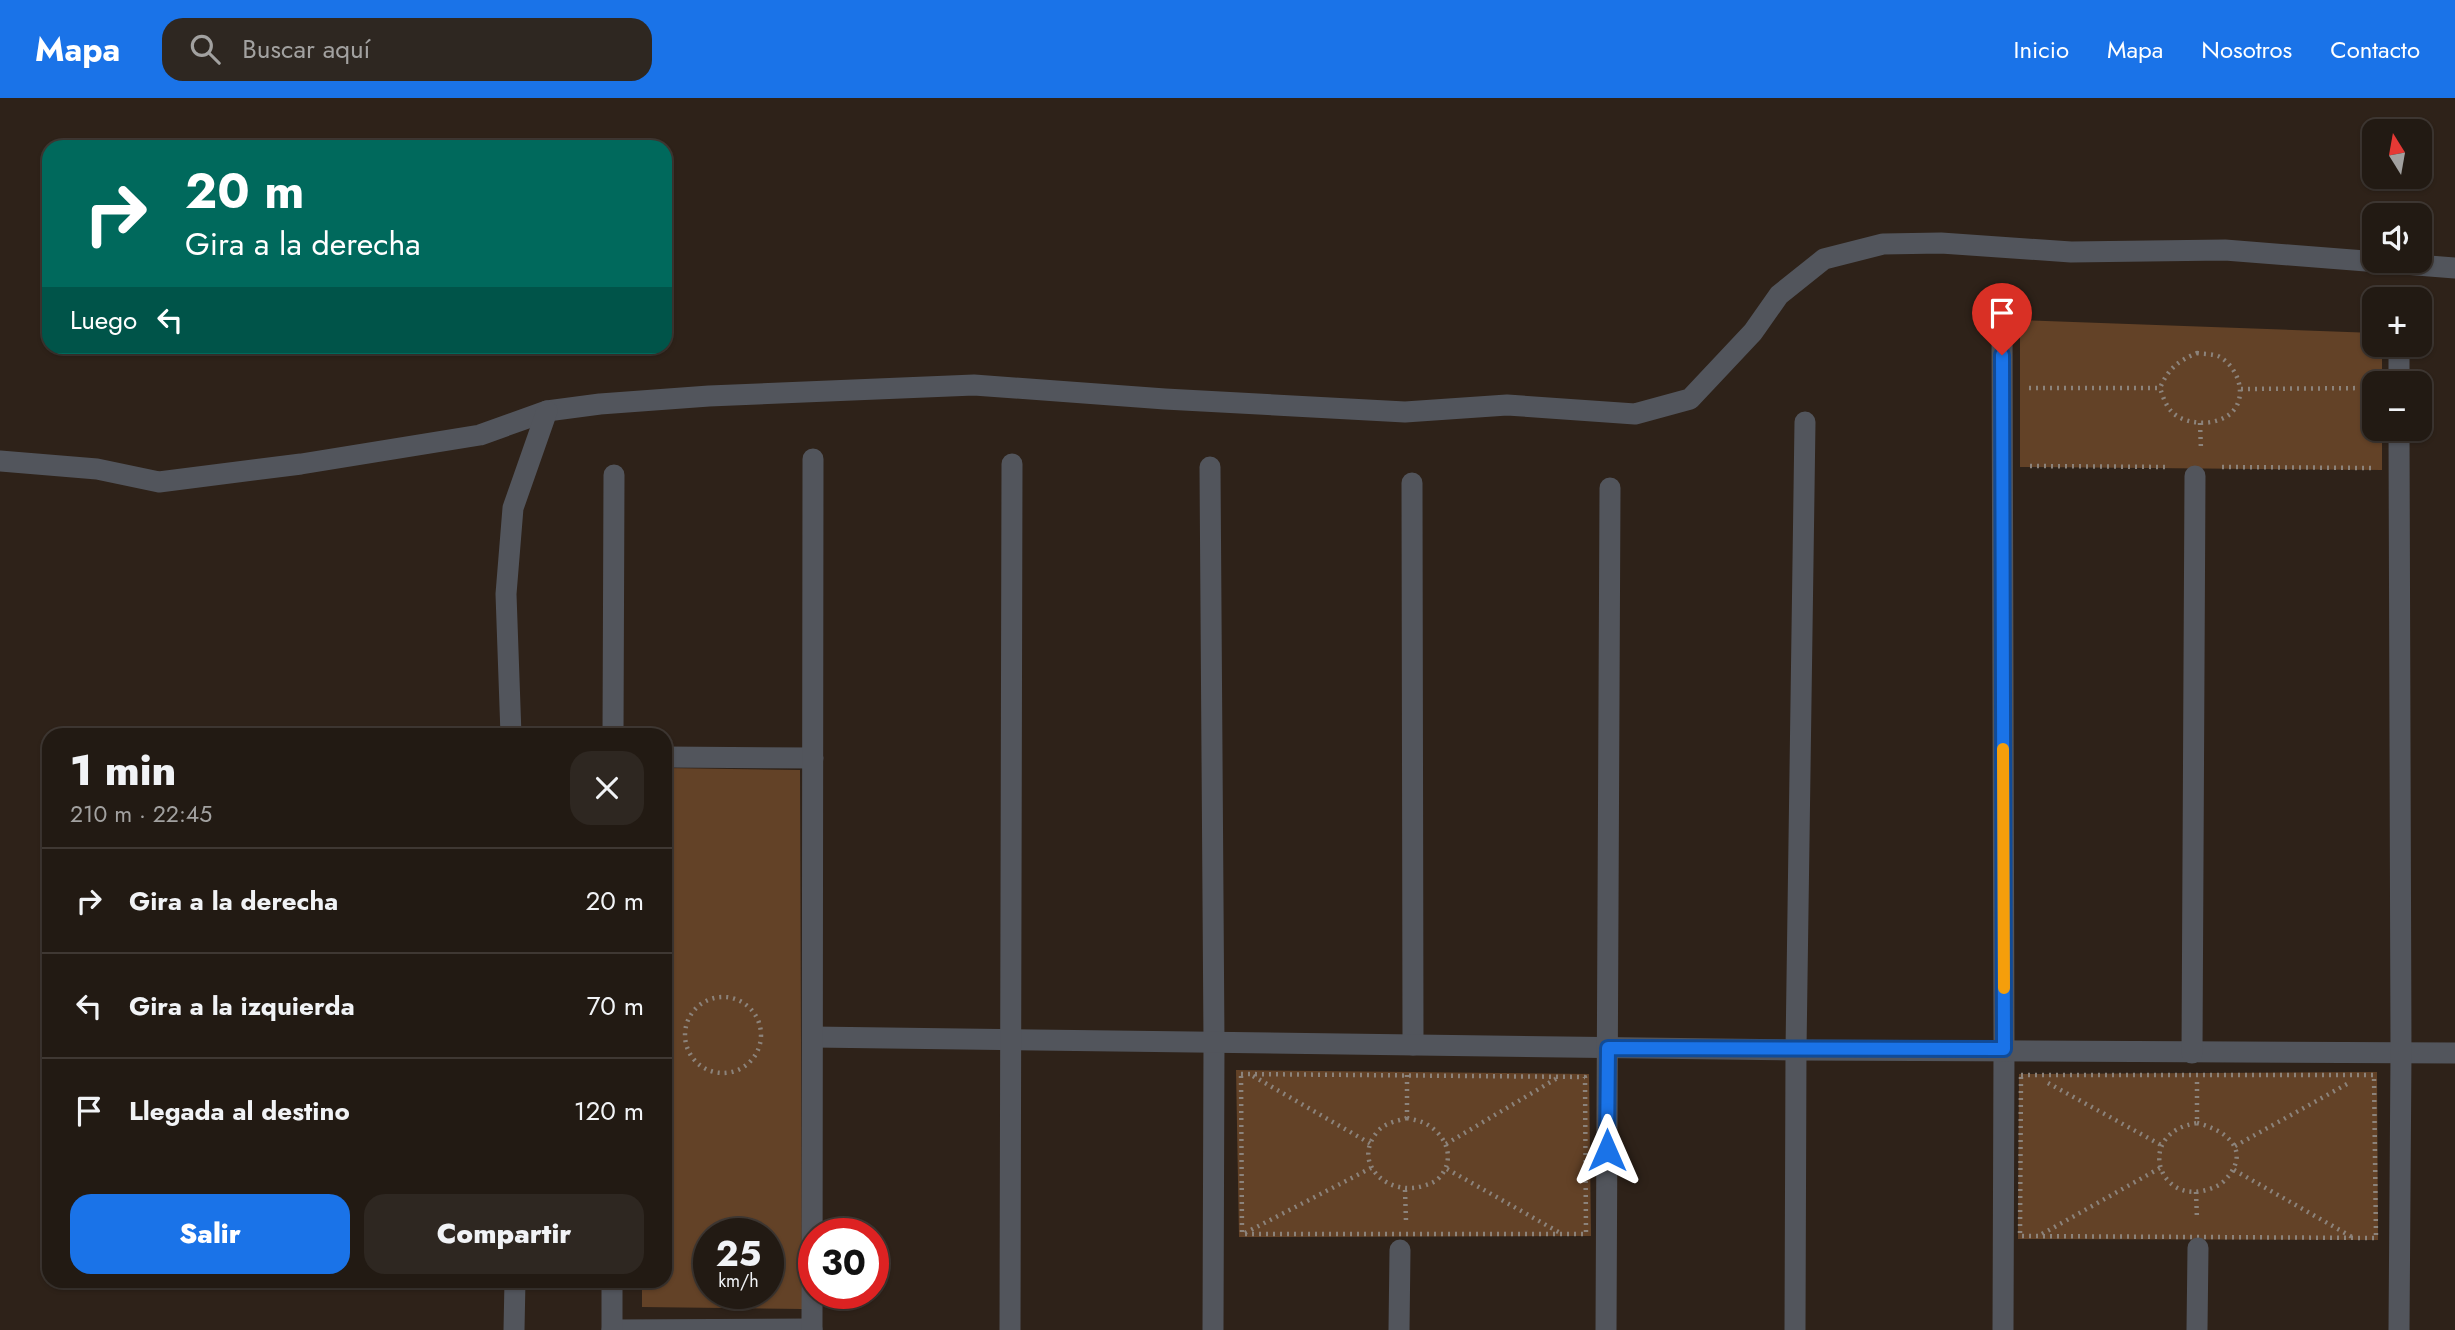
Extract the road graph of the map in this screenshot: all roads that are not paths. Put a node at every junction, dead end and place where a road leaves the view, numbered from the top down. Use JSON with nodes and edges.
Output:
{"nodes":[{"id":1,"x":2455,"y":268,"type":"edge"},
{"id":2,"x":2002,"y":328,"type":"dead end"},
{"id":3,"x":547,"y":411,"type":"junction"},
{"id":4,"x":1805,"y":422,"type":"dead end"},
{"id":5,"x":2399,"y":441,"type":"edge"},
{"id":6,"x":813,"y":459,"type":"dead end"},
{"id":7,"x":0,"y":461,"type":"edge"},
{"id":8,"x":1012,"y":464,"type":"dead end"},
{"id":9,"x":1210,"y":467,"type":"dead end"},
{"id":10,"x":614,"y":475,"type":"dead end"},
{"id":11,"x":2195,"y":476,"type":"dead end"},
{"id":12,"x":1412,"y":482,"type":"dead end"},
{"id":13,"x":1610,"y":488,"type":"dead end"},
{"id":14,"x":510,"y":728,"type":"edge"},
{"id":15,"x":613,"y":728,"type":"edge"},
{"id":16,"x":672,"y":757,"type":"edge"},
{"id":17,"x":813,"y":758,"type":"junction"},
{"id":18,"x":813,"y":1037,"type":"junction"},
{"id":19,"x":1011,"y":1040,"type":"junction"},
{"id":20,"x":1214,"y":1043,"type":"junction"},
{"id":21,"x":1413,"y":1045,"type":"junction"},
{"id":22,"x":1608,"y":1048,"type":"junction"},
{"id":23,"x":2004,"y":1049,"type":"junction"},
{"id":24,"x":1796,"y":1050,"type":"junction"},
{"id":25,"x":2401,"y":1053,"type":"junction"},
{"id":26,"x":2455,"y":1053,"type":"edge"},
{"id":27,"x":2192,"y":1054,"type":"junction"},
{"id":28,"x":1403,"y":1242,"type":"road end"},
{"id":29,"x":2198,"y":1242,"type":"road end"},
{"id":30,"x":515,"y":1288,"type":"edge"},
{"id":31,"x":612,"y":1288,"type":"edge"},
{"id":32,"x":812,"y":1329,"type":"edge"},
{"id":33,"x":514,"y":1330,"type":"edge"},
{"id":34,"x":612,"y":1330,"type":"edge"},
{"id":35,"x":1010,"y":1330,"type":"edge"},
{"id":36,"x":1213,"y":1330,"type":"edge"},
{"id":37,"x":1399,"y":1330,"type":"edge"},
{"id":38,"x":1606,"y":1330,"type":"edge"},
{"id":39,"x":1795,"y":1330,"type":"edge"},
{"id":40,"x":2003,"y":1330,"type":"edge"},
{"id":41,"x":2197,"y":1330,"type":"edge"},
{"id":42,"x":2399,"y":1330,"type":"edge"}],
"edges":[{"from":1,"to":3,"type":"street"},
{"from":2,"to":23,"type":"street"},
{"from":3,"to":7,"type":"street"},
{"from":3,"to":14,"type":"street"},
{"from":4,"to":24,"type":"street"},
{"from":5,"to":25,"type":"street"},
{"from":6,"to":17,"type":"street"},
{"from":8,"to":19,"type":"street"},
{"from":9,"to":20,"type":"street"},
{"from":10,"to":15,"type":"street"},
{"from":11,"to":27,"type":"street"},
{"from":12,"to":21,"type":"street"},
{"from":13,"to":22,"type":"street"},
{"from":16,"to":17,"type":"street"},
{"from":17,"to":18,"type":"street"},
{"from":18,"to":19,"type":"street"},
{"from":18,"to":32,"type":"street"},
{"from":19,"to":20,"type":"street"},
{"from":19,"to":35,"type":"street"},
{"from":20,"to":21,"type":"street"},
{"from":20,"to":36,"type":"street"},
{"from":21,"to":22,"type":"street"},
{"from":22,"to":24,"type":"street"},
{"from":22,"to":38,"type":"street"},
{"from":23,"to":24,"type":"street"},
{"from":23,"to":27,"type":"street"},
{"from":23,"to":40,"type":"street"},
{"from":24,"to":39,"type":"street"},
{"from":25,"to":26,"type":"street"},
{"from":25,"to":27,"type":"street"},
{"from":25,"to":42,"type":"street"},
{"from":28,"to":37,"type":"street"},
{"from":29,"to":41,"type":"street"},
{"from":30,"to":33,"type":"street"},
{"from":31,"to":34,"type":"street"},
{"from":32,"to":34,"type":"street"}]}
